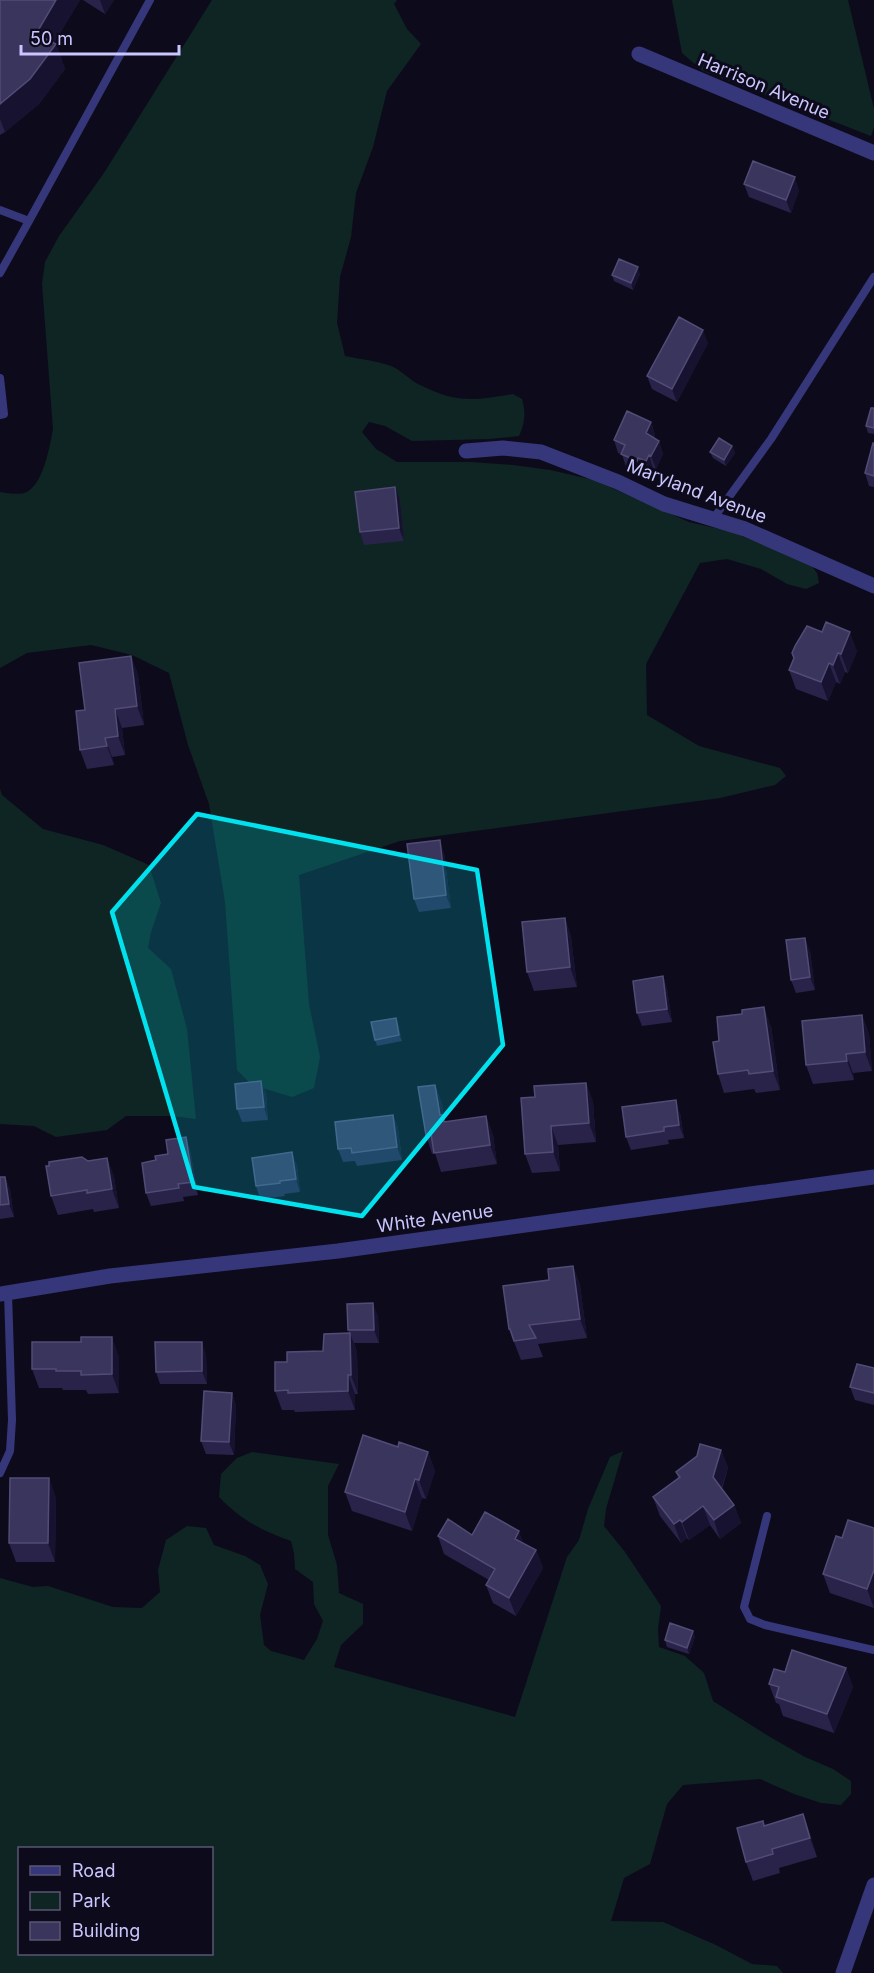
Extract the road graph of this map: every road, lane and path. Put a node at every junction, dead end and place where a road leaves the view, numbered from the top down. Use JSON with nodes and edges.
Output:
{"nodes":[{"id":1,"x":150,"y":0,"type":"edge"},
{"id":2,"x":639,"y":54,"type":"dead end"},
{"id":3,"x":874,"y":153,"type":"edge"},
{"id":4,"x":0,"y":210,"type":"edge"},
{"id":5,"x":29,"y":222,"type":"junction"},
{"id":6,"x":0,"y":273,"type":"edge"},
{"id":7,"x":874,"y":278,"type":"edge"},
{"id":8,"x":0,"y":378,"type":"edge"},
{"id":9,"x":0,"y":415,"type":"edge"},
{"id":10,"x":466,"y":451,"type":"dead end"},
{"id":11,"x":713,"y":519,"type":"junction"},
{"id":12,"x":874,"y":585,"type":"edge"},
{"id":13,"x":874,"y":1177,"type":"edge"},
{"id":14,"x":4,"y":1294,"type":"edge"},
{"id":15,"x":0,"y":1473,"type":"edge"},
{"id":16,"x":767,"y":1516,"type":"dead end"},
{"id":17,"x":874,"y":1650,"type":"edge"},
{"id":18,"x":874,"y":1885,"type":"edge"},
{"id":19,"x":843,"y":1973,"type":"edge"}],
"edges":[{"from":1,"to":5,"type":"lane"},
{"from":2,"to":3,"type":"street","name":"Harrison Avenue"},
{"from":4,"to":5,"type":"lane"},
{"from":5,"to":6,"type":"lane"},
{"from":7,"to":11,"type":"lane"},
{"from":8,"to":9,"type":"lane"},
{"from":10,"to":11,"type":"street","name":"Maryland Avenue"},
{"from":11,"to":12,"type":"street","name":"Maryland Avenue"},
{"from":13,"to":14,"type":"street","name":"White Avenue"},
{"from":14,"to":15,"type":"lane"},
{"from":16,"to":17,"type":"lane"},
{"from":18,"to":19,"type":"street"}]}
